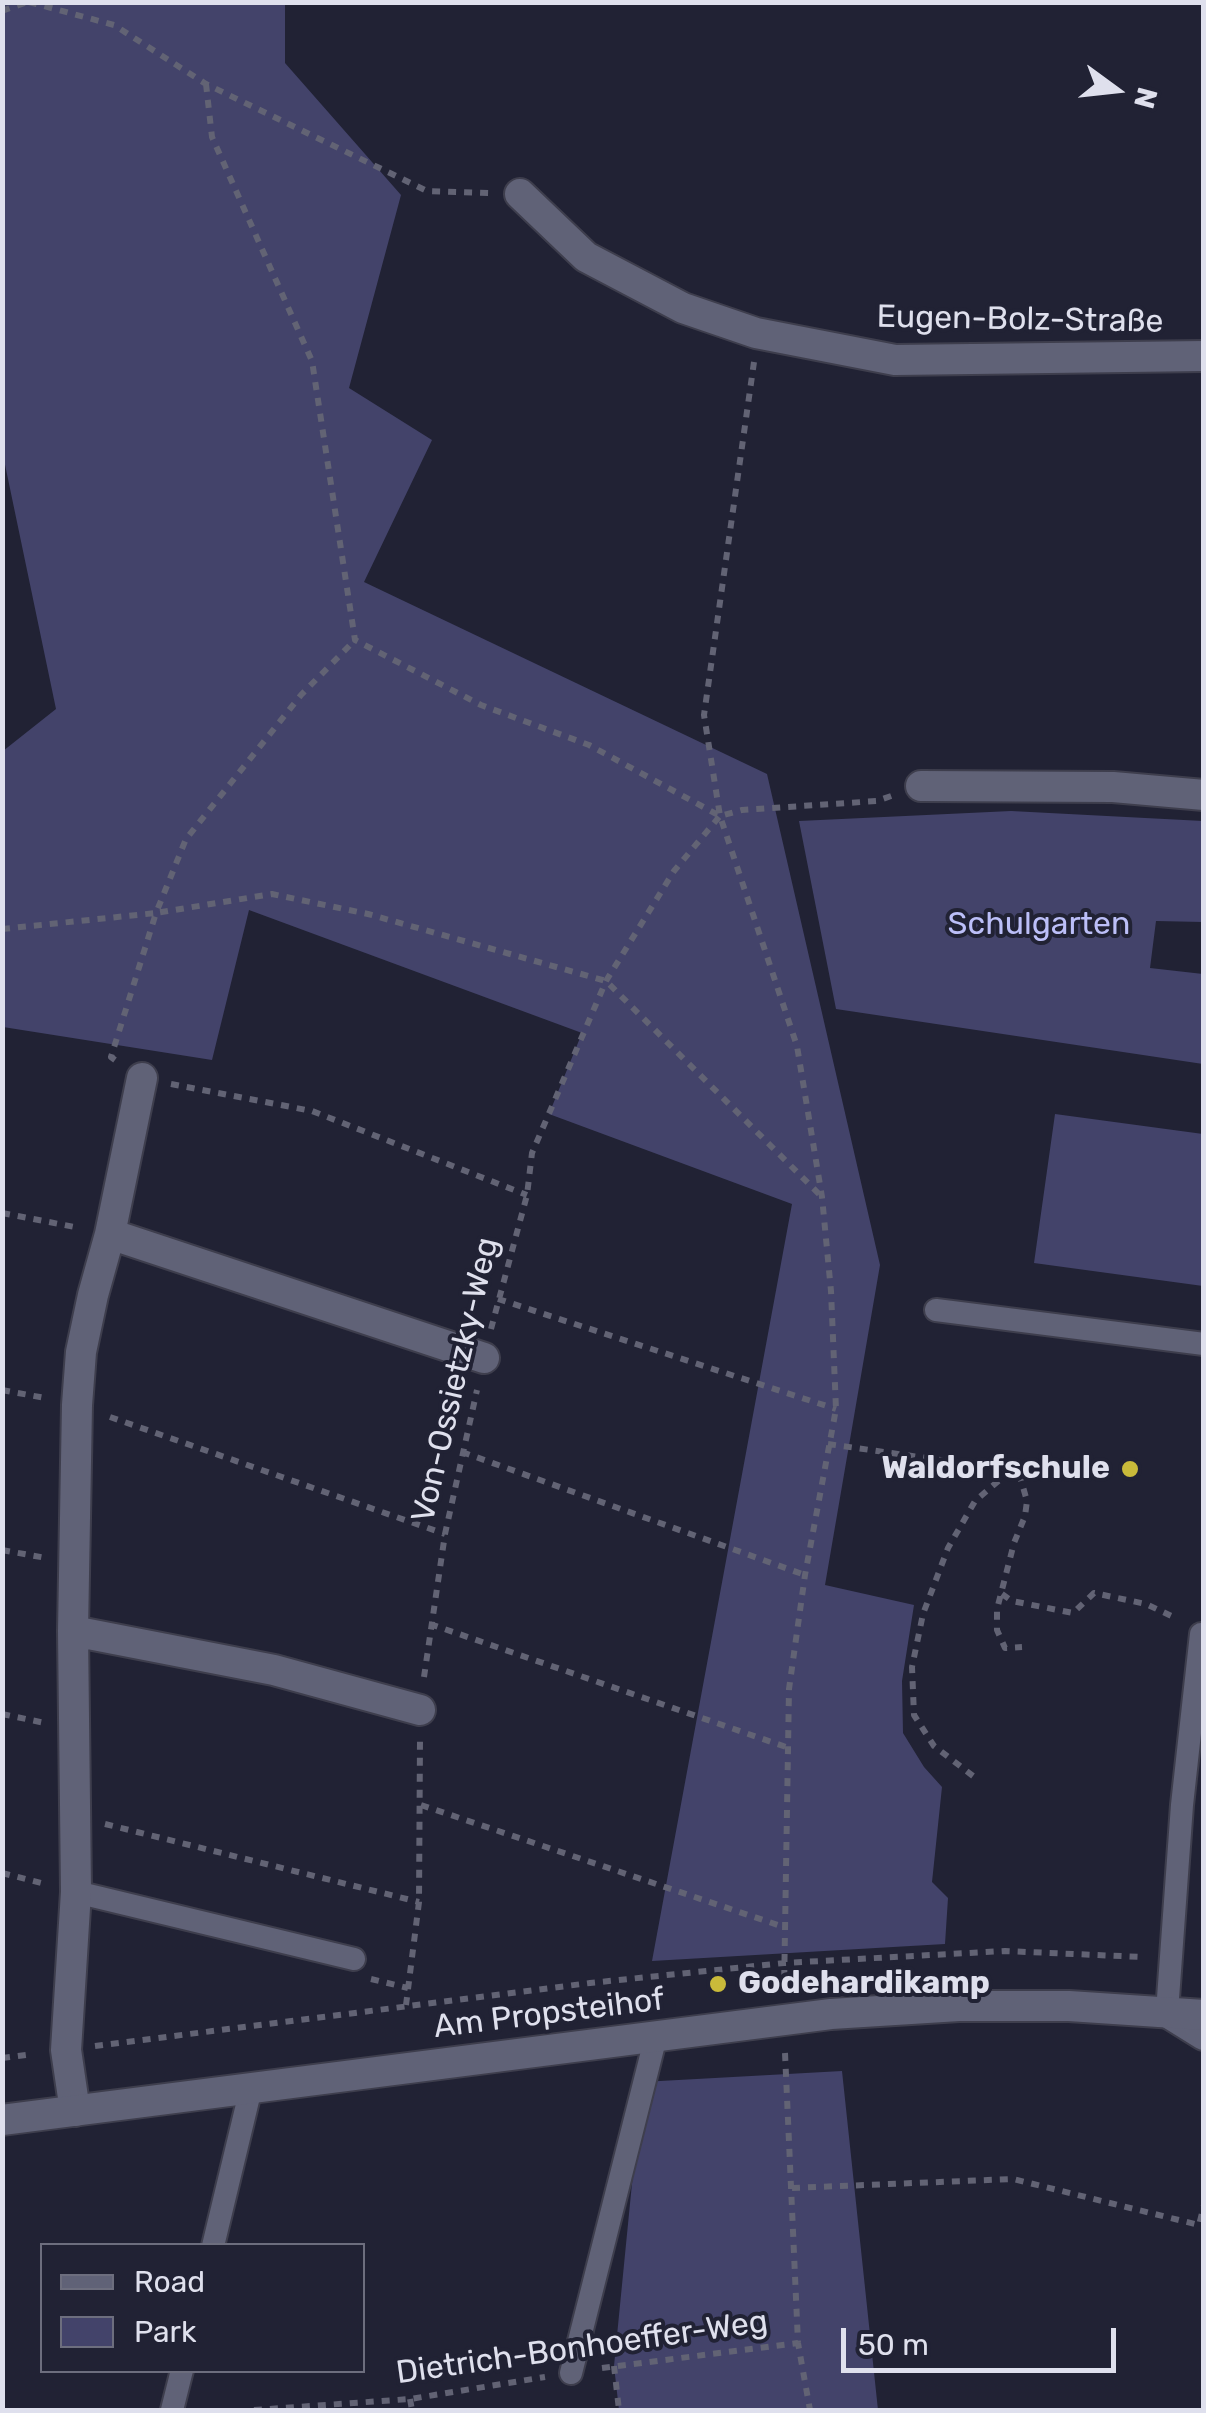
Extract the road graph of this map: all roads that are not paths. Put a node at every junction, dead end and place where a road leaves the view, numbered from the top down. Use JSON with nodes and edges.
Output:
{"nodes":[{"id":1,"x":520,"y":194,"type":"road end"},
{"id":2,"x":1204,"y":356,"type":"edge"},
{"id":3,"x":921,"y":786,"type":"road end"},
{"id":4,"x":1204,"y":795,"type":"edge"},
{"id":5,"x":142,"y":1078,"type":"road end"},
{"id":6,"x":110,"y":1234,"type":"junction"},
{"id":7,"x":936,"y":1310,"type":"dead end"},
{"id":8,"x":1204,"y":1344,"type":"edge"},
{"id":9,"x":484,"y":1358,"type":"road end"},
{"id":10,"x":73,"y":1631,"type":"junction"},
{"id":11,"x":1201,"y":1634,"type":"edge"},
{"id":12,"x":420,"y":1710,"type":"road end"},
{"id":13,"x":76,"y":1892,"type":"junction"},
{"id":14,"x":354,"y":1959,"type":"dead end"},
{"id":15,"x":1167,"y":2012,"type":"junction"},
{"id":16,"x":1204,"y":2014,"type":"edge"},
{"id":17,"x":1204,"y":2035,"type":"edge"},
{"id":18,"x":656,"y":2036,"type":"junction"},
{"id":19,"x":251,"y":2088,"type":"junction"},
{"id":20,"x":76,"y":2111,"type":"junction"},
{"id":21,"x":2,"y":2120,"type":"edge"},
{"id":22,"x":214,"y":2243,"type":"edge"},
{"id":23,"x":181,"y":2373,"type":"edge"},
{"id":24,"x":572,"y":2373,"type":"road end"},
{"id":25,"x":172,"y":2410,"type":"edge"}],
"edges":[{"from":1,"to":2,"type":"street","name":"Eugen-Bolz-Straße"},
{"from":3,"to":4,"type":"street"},
{"from":5,"to":6,"type":"street"},
{"from":6,"to":9,"type":"street"},
{"from":6,"to":10,"type":"street"},
{"from":7,"to":8,"type":"lane"},
{"from":10,"to":12,"type":"street"},
{"from":10,"to":13,"type":"street"},
{"from":11,"to":15,"type":"lane"},
{"from":13,"to":14,"type":"lane"},
{"from":13,"to":20,"type":"street"},
{"from":15,"to":16,"type":"street","name":"Am Propsteihof"},
{"from":15,"to":17,"type":"street","name":"Am Propsteihof"},
{"from":15,"to":18,"type":"street","name":"Am Propsteihof"},
{"from":18,"to":19,"type":"street","name":"Am Propsteihof"},
{"from":18,"to":24,"type":"lane"},
{"from":19,"to":20,"type":"street","name":"Am Propsteihof"},
{"from":19,"to":22,"type":"lane"},
{"from":20,"to":21,"type":"street","name":"Am Propsteihof"},
{"from":23,"to":25,"type":"lane"}]}
